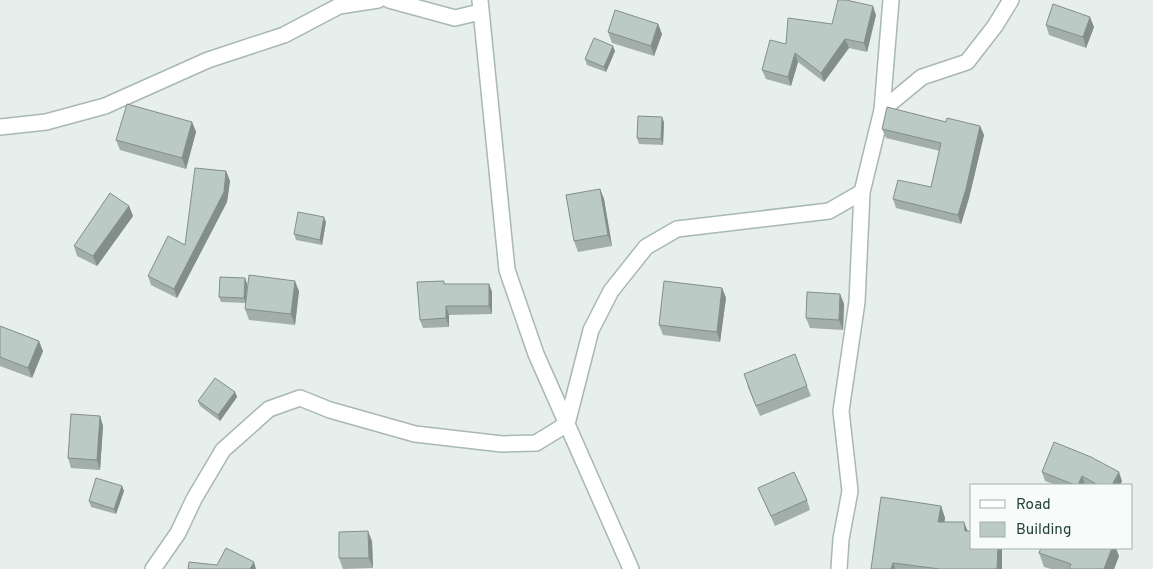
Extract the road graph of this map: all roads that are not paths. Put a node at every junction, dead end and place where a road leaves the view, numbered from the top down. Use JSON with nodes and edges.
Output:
{"nodes":[{"id":1,"x":378,"y":0,"type":"edge"},
{"id":2,"x":389,"y":0,"type":"edge"},
{"id":3,"x":891,"y":0,"type":"edge"},
{"id":4,"x":1011,"y":0,"type":"edge"},
{"id":5,"x":480,"y":6,"type":"edge"},
{"id":6,"x":882,"y":110,"type":"junction"},
{"id":7,"x":0,"y":127,"type":"edge"},
{"id":8,"x":862,"y":192,"type":"junction"},
{"id":9,"x":567,"y":424,"type":"junction"},
{"id":10,"x":153,"y":569,"type":"edge"},
{"id":11,"x":631,"y":569,"type":"edge"},
{"id":12,"x":839,"y":569,"type":"edge"}],
"edges":[{"from":1,"to":7,"type":"street"},
{"from":2,"to":5,"type":"street"},
{"from":3,"to":6,"type":"street"},
{"from":4,"to":6,"type":"street"},
{"from":5,"to":9,"type":"street"},
{"from":6,"to":8,"type":"street"},
{"from":8,"to":9,"type":"street"},
{"from":8,"to":12,"type":"street"},
{"from":9,"to":10,"type":"street"},
{"from":9,"to":11,"type":"street"}]}
